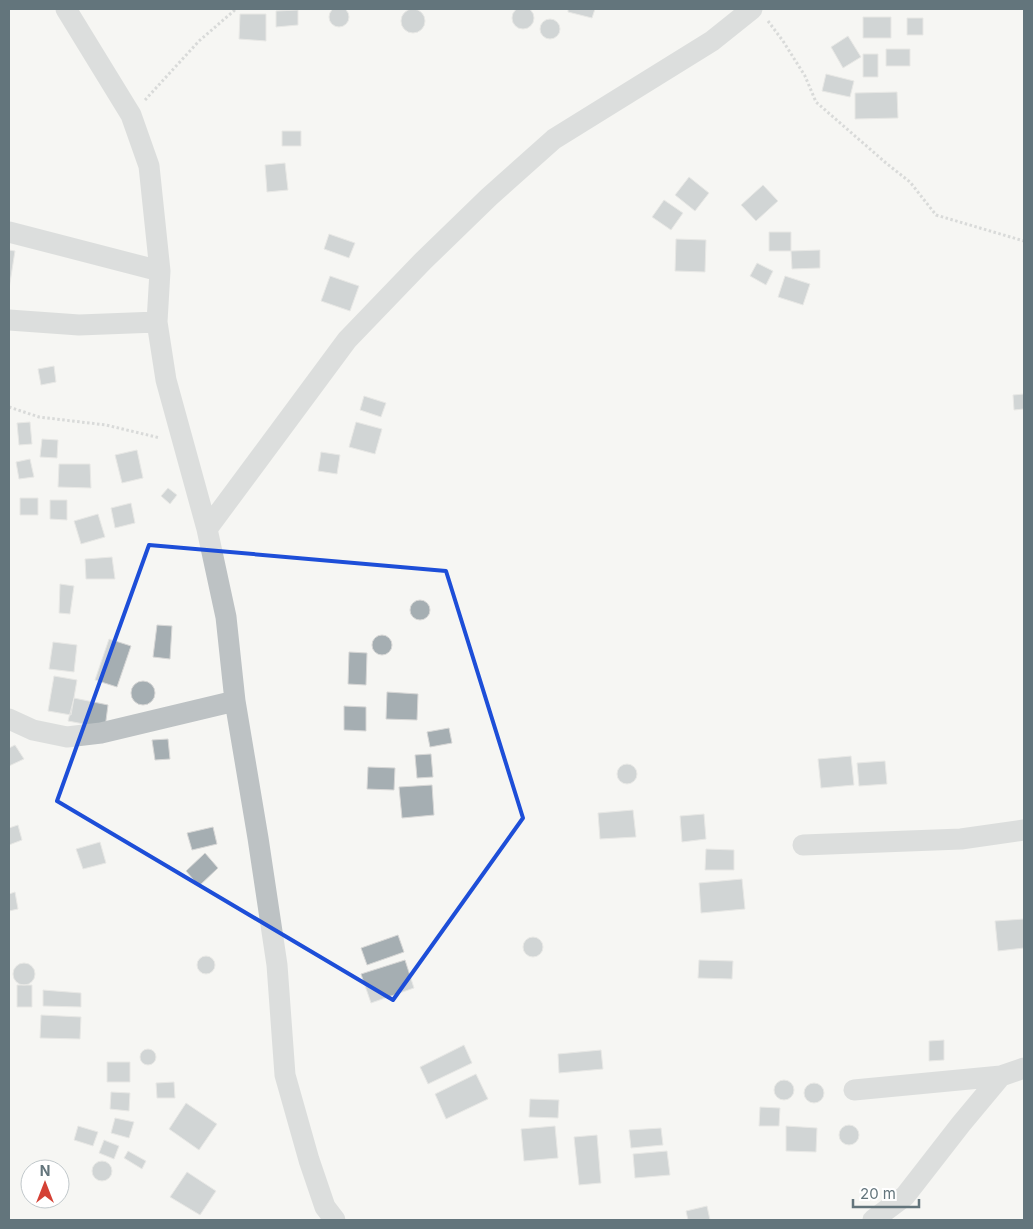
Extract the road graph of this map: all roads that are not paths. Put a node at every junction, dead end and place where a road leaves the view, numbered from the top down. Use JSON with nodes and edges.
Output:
{"nodes":[{"id":1,"x":66,"y":9,"type":"edge"},
{"id":2,"x":758,"y":12,"type":"edge"},
{"id":3,"x":9,"y":232,"type":"edge"},
{"id":4,"x":160,"y":271,"type":"junction"},
{"id":5,"x":9,"y":320,"type":"edge"},
{"id":6,"x":157,"y":322,"type":"junction"},
{"id":7,"x":207,"y":529,"type":"junction"},
{"id":8,"x":235,"y":701,"type":"junction"},
{"id":9,"x":9,"y":719,"type":"edge"},
{"id":10,"x":1024,"y":830,"type":"edge"},
{"id":11,"x":803,"y":845,"type":"dead end"},
{"id":12,"x":1024,"y":1068,"type":"edge"},
{"id":13,"x":1001,"y":1076,"type":"junction"},
{"id":14,"x":854,"y":1090,"type":"dead end"},
{"id":15,"x":335,"y":1220,"type":"edge"},
{"id":16,"x":873,"y":1220,"type":"edge"}],
"edges":[{"from":1,"to":4,"type":"street"},
{"from":2,"to":7,"type":"street"},
{"from":3,"to":4,"type":"street"},
{"from":4,"to":6,"type":"street"},
{"from":5,"to":6,"type":"street"},
{"from":6,"to":7,"type":"street"},
{"from":7,"to":8,"type":"street"},
{"from":8,"to":9,"type":"street"},
{"from":8,"to":15,"type":"street"},
{"from":10,"to":11,"type":"street"},
{"from":12,"to":13,"type":"street"},
{"from":13,"to":14,"type":"street"},
{"from":13,"to":16,"type":"street"}]}
